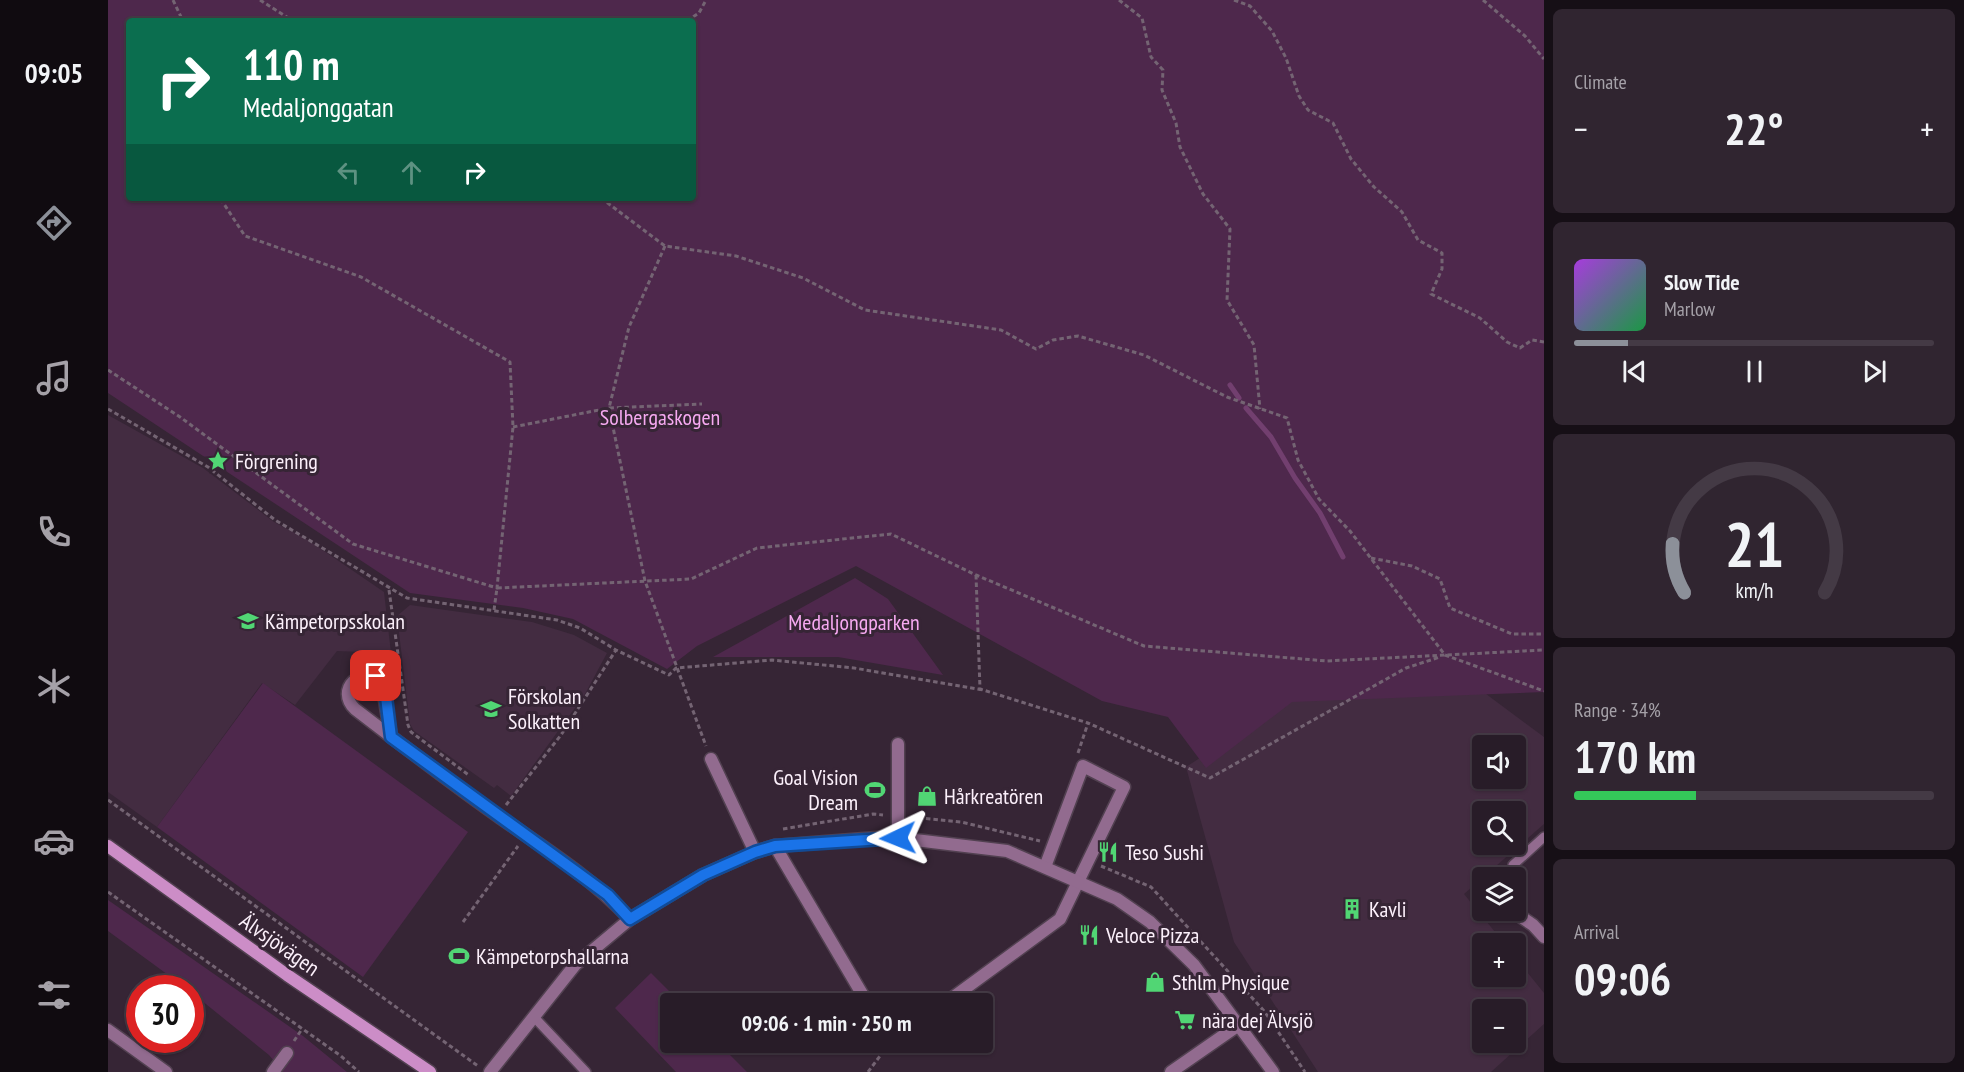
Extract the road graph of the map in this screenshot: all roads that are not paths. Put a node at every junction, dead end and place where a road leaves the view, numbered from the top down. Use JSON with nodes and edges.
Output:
{"nodes":[{"id":1,"x":391,"y":737,"type":"junction"},
{"id":2,"x":898,"y":744,"type":"dead end"},
{"id":3,"x":711,"y":759,"type":"road end"},
{"id":4,"x":1544,"y":837,"type":"edge"},
{"id":5,"x":898,"y":838,"type":"junction"},
{"id":6,"x":108,"y":846,"type":"edge"},
{"id":7,"x":775,"y":846,"type":"junction"},
{"id":8,"x":755,"y":852,"type":"junction"},
{"id":9,"x":1045,"y":867,"type":"junction"},
{"id":10,"x":1513,"y":867,"type":"edge"},
{"id":11,"x":1079,"y":880,"type":"junction"},
{"id":12,"x":630,"y":919,"type":"junction"},
{"id":13,"x":1526,"y":920,"type":"edge"},
{"id":14,"x":1544,"y":937,"type":"edge"},
{"id":15,"x":862,"y":993,"type":"edge"},
{"id":16,"x":959,"y":993,"type":"edge"},
{"id":17,"x":533,"y":1016,"type":"junction"},
{"id":18,"x":1240,"y":1024,"type":"junction"},
{"id":19,"x":108,"y":1030,"type":"edge"},
{"id":20,"x":287,"y":1053,"type":"dead end"},
{"id":21,"x":166,"y":1072,"type":"edge"},
{"id":22,"x":273,"y":1072,"type":"edge"},
{"id":23,"x":430,"y":1072,"type":"edge"},
{"id":24,"x":488,"y":1072,"type":"edge"},
{"id":25,"x":586,"y":1072,"type":"edge"},
{"id":26,"x":1171,"y":1072,"type":"edge"},
{"id":27,"x":1273,"y":1072,"type":"edge"}],
"edges":[{"from":1,"to":1,"type":"street"},
{"from":1,"to":12,"type":"street"},
{"from":2,"to":5,"type":"street"},
{"from":3,"to":8,"type":"street"},
{"from":4,"to":10,"type":"lane"},
{"from":5,"to":7,"type":"street"},
{"from":5,"to":9,"type":"street"},
{"from":6,"to":23,"type":"main road","name":"Älvsjövägen"},
{"from":7,"to":8,"type":"street"},
{"from":7,"to":15,"type":"street"},
{"from":8,"to":12,"type":"street"},
{"from":9,"to":11,"type":"street"},
{"from":9,"to":11,"type":"street"},
{"from":11,"to":16,"type":"street"},
{"from":11,"to":18,"type":"street"},
{"from":12,"to":17,"type":"street"},
{"from":13,"to":14,"type":"street"},
{"from":17,"to":24,"type":"street"},
{"from":17,"to":25,"type":"lane"},
{"from":18,"to":26,"type":"street"},
{"from":18,"to":27,"type":"street"},
{"from":19,"to":21,"type":"street"},
{"from":20,"to":22,"type":"street"}]}
